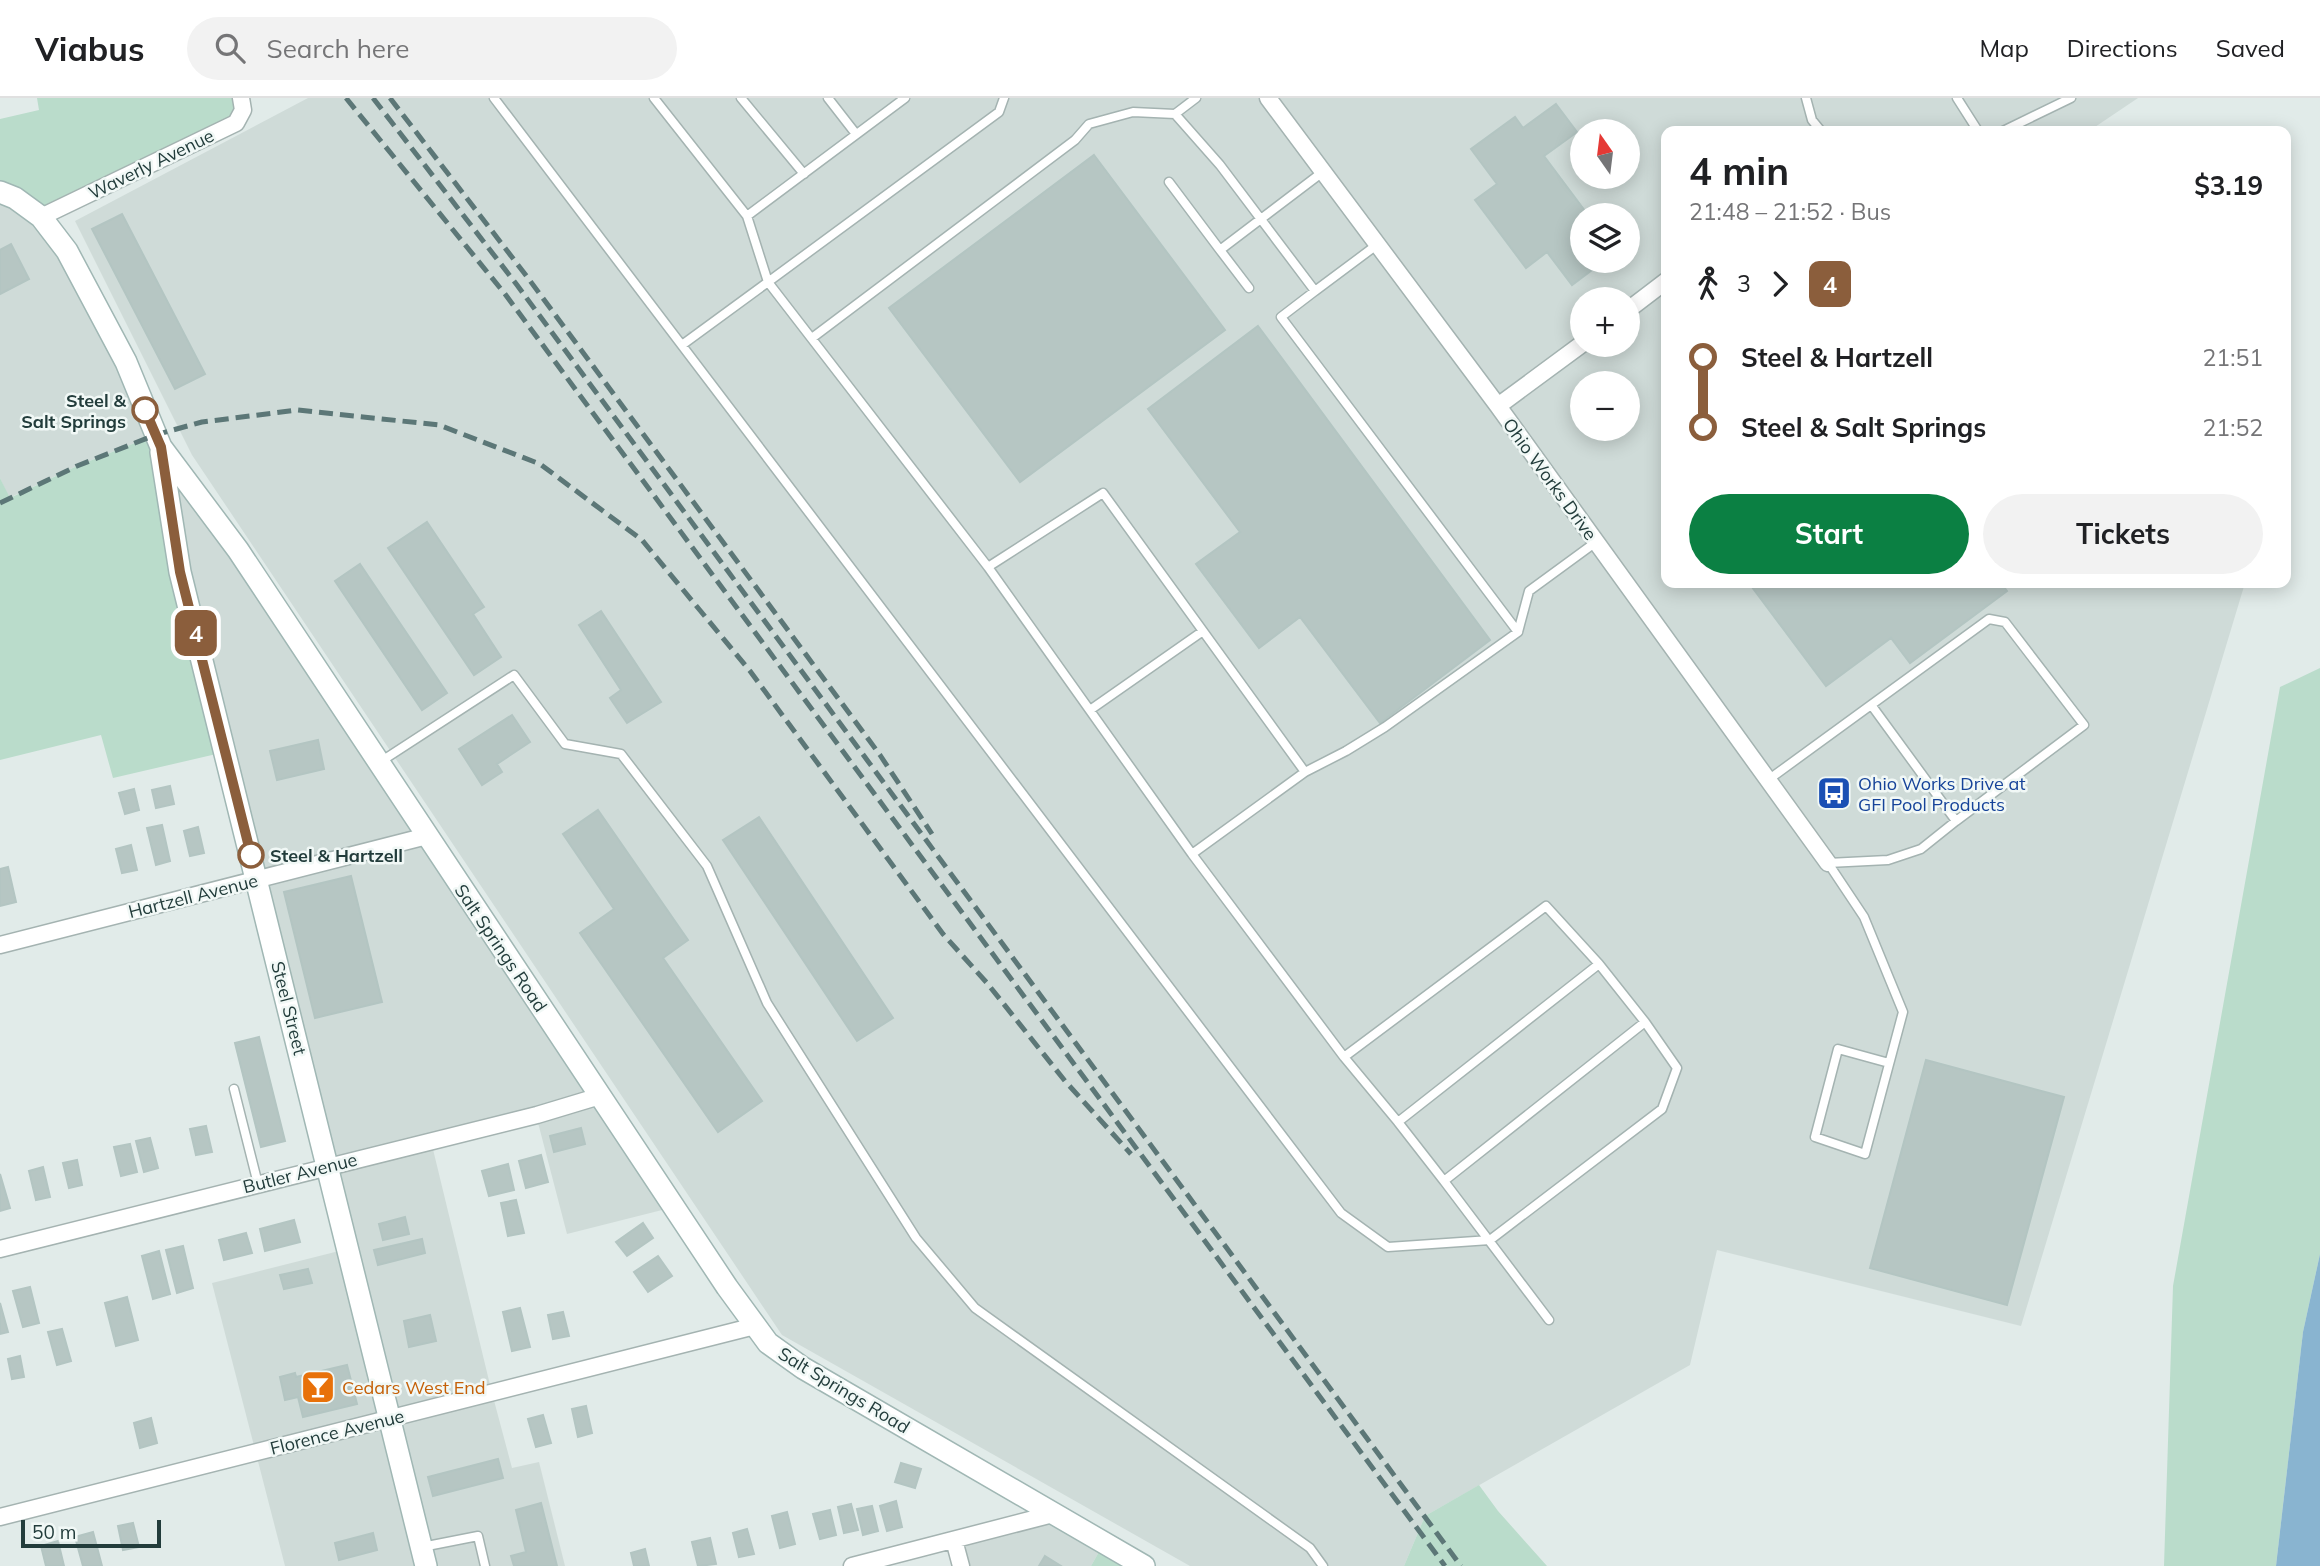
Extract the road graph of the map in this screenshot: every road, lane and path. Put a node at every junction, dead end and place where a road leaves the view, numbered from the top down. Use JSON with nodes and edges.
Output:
{"nodes":[{"id":1,"x":241,"y":98,"type":"edge"},
{"id":2,"x":494,"y":98,"type":"edge"},
{"id":3,"x":654,"y":98,"type":"edge"},
{"id":4,"x":741,"y":98,"type":"edge"},
{"id":5,"x":828,"y":98,"type":"edge"},
{"id":6,"x":905,"y":98,"type":"edge"},
{"id":7,"x":1004,"y":98,"type":"edge"},
{"id":8,"x":1196,"y":98,"type":"edge"},
{"id":9,"x":1268,"y":98,"type":"edge"},
{"id":10,"x":1806,"y":98,"type":"edge"},
{"id":11,"x":1957,"y":98,"type":"edge"},
{"id":12,"x":2071,"y":98,"type":"edge"},
{"id":13,"x":1175,"y":114,"type":"junction"},
{"id":14,"x":1817,"y":126,"type":"edge"},
{"id":15,"x":1975,"y":126,"type":"edge"},
{"id":16,"x":2013,"y":126,"type":"edge"},
{"id":17,"x":856,"y":134,"type":"junction"},
{"id":18,"x":1324,"y":171,"type":"junction"},
{"id":19,"x":804,"y":174,"type":"junction"},
{"id":20,"x":1169,"y":182,"type":"dead end"},
{"id":21,"x":0,"y":192,"type":"edge"},
{"id":22,"x":747,"y":216,"type":"junction"},
{"id":23,"x":40,"y":217,"type":"junction"},
{"id":24,"x":1261,"y":220,"type":"junction"},
{"id":25,"x":1378,"y":244,"type":"junction"},
{"id":26,"x":1220,"y":250,"type":"junction"},
{"id":27,"x":768,"y":282,"type":"junction"},
{"id":28,"x":1661,"y":285,"type":"edge"},
{"id":29,"x":1249,"y":288,"type":"dead end"},
{"id":30,"x":1315,"y":291,"type":"junction"},
{"id":31,"x":1640,"y":301,"type":"edge"},
{"id":32,"x":812,"y":338,"type":"junction"},
{"id":33,"x":682,"y":345,"type":"junction"},
{"id":34,"x":1570,"y":353,"type":"edge"},
{"id":35,"x":1498,"y":407,"type":"junction"},
{"id":36,"x":161,"y":447,"type":"junction"},
{"id":37,"x":1596,"y":542,"type":"junction"},
{"id":38,"x":988,"y":567,"type":"junction"},
{"id":39,"x":1203,"y":631,"type":"junction"},
{"id":40,"x":1518,"y":632,"type":"junction"},
{"id":41,"x":1872,"y":706,"type":"junction"},
{"id":42,"x":1090,"y":710,"type":"junction"},
{"id":43,"x":379,"y":764,"type":"junction"},
{"id":44,"x":1305,"y":772,"type":"junction"},
{"id":45,"x":1769,"y":780,"type":"junction"},
{"id":46,"x":1956,"y":821,"type":"junction"},
{"id":47,"x":427,"y":836,"type":"junction"},
{"id":48,"x":1192,"y":854,"type":"junction"},
{"id":49,"x":1828,"y":863,"type":"junction"},
{"id":50,"x":257,"y":880,"type":"junction"},
{"id":51,"x":0,"y":945,"type":"edge"},
{"id":52,"x":1599,"y":964,"type":"junction"},
{"id":53,"x":1645,"y":1022,"type":"junction"},
{"id":54,"x":1343,"y":1057,"type":"junction"},
{"id":55,"x":1889,"y":1063,"type":"junction"},
{"id":56,"x":234,"y":1089,"type":"dead end"},
{"id":57,"x":600,"y":1096,"type":"junction"},
{"id":58,"x":1398,"y":1122,"type":"junction"},
{"id":59,"x":328,"y":1166,"type":"junction"},
{"id":60,"x":1444,"y":1181,"type":"junction"},
{"id":61,"x":258,"y":1184,"type":"junction"},
{"id":62,"x":1490,"y":1240,"type":"junction"},
{"id":63,"x":0,"y":1249,"type":"edge"},
{"id":64,"x":1549,"y":1320,"type":"dead end"},
{"id":65,"x":755,"y":1325,"type":"junction"},
{"id":66,"x":390,"y":1419,"type":"junction"},
{"id":67,"x":1053,"y":1514,"type":"junction"},
{"id":68,"x":0,"y":1517,"type":"edge"},
{"id":69,"x":954,"y":1540,"type":"junction"},
{"id":70,"x":424,"y":1557,"type":"edge"},
{"id":71,"x":485,"y":1566,"type":"edge"},
{"id":72,"x":852,"y":1566,"type":"edge"},
{"id":73,"x":961,"y":1566,"type":"edge"},
{"id":74,"x":1144,"y":1566,"type":"edge"},
{"id":75,"x":1323,"y":1566,"type":"edge"}],
"edges":[{"from":1,"to":23,"type":"street","name":"Waverly Avenue"},
{"from":2,"to":33,"type":"lane"},
{"from":3,"to":22,"type":"lane"},
{"from":4,"to":19,"type":"lane"},
{"from":5,"to":17,"type":"lane"},
{"from":6,"to":17,"type":"lane"},
{"from":7,"to":27,"type":"lane"},
{"from":8,"to":13,"type":"lane"},
{"from":9,"to":18,"type":"street","name":"Ohio Works Drive"},
{"from":10,"to":14,"type":"lane"},
{"from":11,"to":15,"type":"lane"},
{"from":12,"to":16,"type":"lane"},
{"from":13,"to":24,"type":"lane"},
{"from":13,"to":32,"type":"lane"},
{"from":17,"to":19,"type":"lane"},
{"from":18,"to":24,"type":"lane"},
{"from":18,"to":25,"type":"street","name":"Ohio Works Drive"},
{"from":19,"to":22,"type":"lane"},
{"from":20,"to":26,"type":"lane"},
{"from":21,"to":23,"type":"street","name":"Salt Springs Road"},
{"from":22,"to":27,"type":"lane"},
{"from":23,"to":36,"type":"street","name":"Salt Springs Road"},
{"from":24,"to":26,"type":"lane"},
{"from":24,"to":30,"type":"lane"},
{"from":25,"to":30,"type":"lane"},
{"from":25,"to":35,"type":"street","name":"Ohio Works Drive"},
{"from":26,"to":29,"type":"lane"},
{"from":27,"to":32,"type":"lane"},
{"from":27,"to":33,"type":"lane"},
{"from":28,"to":31,"type":"street"},
{"from":30,"to":40,"type":"lane"},
{"from":32,"to":38,"type":"lane"},
{"from":33,"to":62,"type":"lane"},
{"from":34,"to":35,"type":"street"},
{"from":35,"to":37,"type":"street","name":"Ohio Works Drive"},
{"from":36,"to":43,"type":"street","name":"Salt Springs Road"},
{"from":36,"to":50,"type":"street","name":"Steel Street"},
{"from":37,"to":40,"type":"lane"},
{"from":37,"to":45,"type":"street","name":"Ohio Works Drive"},
{"from":38,"to":39,"type":"lane"},
{"from":38,"to":42,"type":"lane"},
{"from":39,"to":42,"type":"lane"},
{"from":39,"to":44,"type":"lane"},
{"from":40,"to":44,"type":"lane"},
{"from":41,"to":45,"type":"lane"},
{"from":41,"to":46,"type":"lane"},
{"from":41,"to":46,"type":"lane"},
{"from":42,"to":48,"type":"lane"},
{"from":43,"to":47,"type":"street","name":"Salt Springs Road"},
{"from":43,"to":75,"type":"lane"},
{"from":44,"to":48,"type":"lane"},
{"from":45,"to":49,"type":"street","name":"Ohio Works Drive"},
{"from":46,"to":49,"type":"lane"},
{"from":47,"to":50,"type":"street","name":"Hartzell Avenue"},
{"from":47,"to":57,"type":"street","name":"Salt Springs Road"},
{"from":48,"to":54,"type":"lane"},
{"from":49,"to":55,"type":"lane"},
{"from":50,"to":51,"type":"street","name":"Hartzell Avenue"},
{"from":50,"to":59,"type":"street","name":"Steel Street"},
{"from":52,"to":53,"type":"lane"},
{"from":52,"to":54,"type":"lane"},
{"from":52,"to":58,"type":"lane"},
{"from":53,"to":60,"type":"lane"},
{"from":53,"to":62,"type":"lane"},
{"from":54,"to":58,"type":"lane"},
{"from":55,"to":55,"type":"lane"},
{"from":56,"to":61,"type":"lane"},
{"from":57,"to":59,"type":"street","name":"Butler Avenue"},
{"from":57,"to":65,"type":"street","name":"Salt Springs Road"},
{"from":58,"to":60,"type":"lane"},
{"from":59,"to":61,"type":"street","name":"Butler Avenue"},
{"from":59,"to":66,"type":"street","name":"Steel Street"},
{"from":60,"to":62,"type":"lane"},
{"from":61,"to":63,"type":"street","name":"Butler Avenue"},
{"from":62,"to":64,"type":"lane"},
{"from":65,"to":66,"type":"street","name":"Florence Avenue"},
{"from":65,"to":67,"type":"street","name":"Salt Springs Road"},
{"from":66,"to":68,"type":"street","name":"Florence Avenue"},
{"from":66,"to":70,"type":"street","name":"Steel Street"},
{"from":67,"to":69,"type":"street"},
{"from":67,"to":74,"type":"street","name":"Salt Springs Road"},
{"from":69,"to":72,"type":"street"},
{"from":69,"to":73,"type":"street"},
{"from":70,"to":71,"type":"lane"}]}
